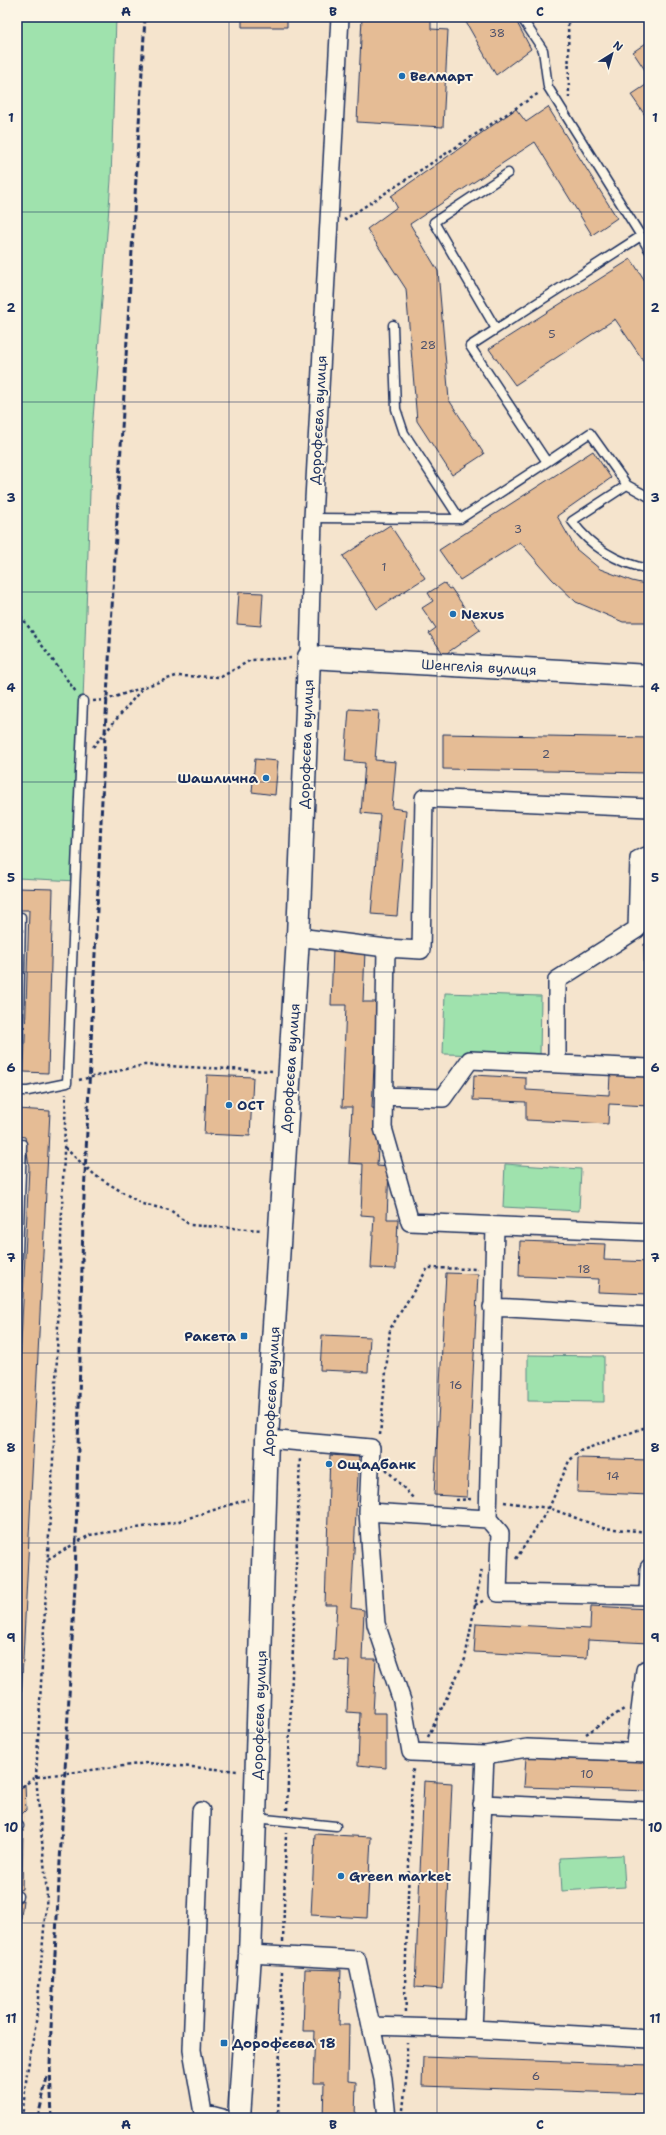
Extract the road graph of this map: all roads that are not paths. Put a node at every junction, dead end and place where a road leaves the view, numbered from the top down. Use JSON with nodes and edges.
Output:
{"nodes":[{"id":1,"x":340,"y":17,"type":"edge"},
{"id":2,"x":521,"y":17,"type":"edge"},
{"id":3,"x":508,"y":173,"type":"dead end"},
{"id":4,"x":640,"y":236,"type":"junction"},
{"id":5,"x":649,"y":250,"type":"edge"},
{"id":6,"x":393,"y":325,"type":"dead end"},
{"id":7,"x":496,"y":329,"type":"junction"},
{"id":8,"x":547,"y":462,"type":"junction"},
{"id":9,"x":627,"y":485,"type":"junction"},
{"id":10,"x":649,"y":497,"type":"edge"},
{"id":11,"x":313,"y":518,"type":"junction"},
{"id":12,"x":460,"y":518,"type":"junction"},
{"id":13,"x":649,"y":569,"type":"edge"},
{"id":14,"x":310,"y":657,"type":"junction"},
{"id":15,"x":649,"y":676,"type":"edge"},
{"id":16,"x":83,"y":701,"type":"road end"},
{"id":17,"x":649,"y":808,"type":"edge"},
{"id":18,"x":649,"y":855,"type":"edge"},
{"id":19,"x":17,"y":917,"type":"edge"},
{"id":20,"x":298,"y":937,"type":"junction"},
{"id":21,"x":386,"y":948,"type":"junction"},
{"id":22,"x":18,"y":1060,"type":"edge"},
{"id":23,"x":557,"y":1063,"type":"junction"},
{"id":24,"x":649,"y":1068,"type":"edge"},
{"id":25,"x":17,"y":1091,"type":"edge"},
{"id":26,"x":384,"y":1096,"type":"junction"},
{"id":27,"x":17,"y":1144,"type":"edge"},
{"id":28,"x":495,"y":1226,"type":"junction"},
{"id":29,"x":649,"y":1232,"type":"edge"},
{"id":30,"x":17,"y":1281,"type":"edge"},
{"id":31,"x":492,"y":1306,"type":"junction"},
{"id":32,"x":649,"y":1316,"type":"edge"},
{"id":33,"x":267,"y":1439,"type":"junction"},
{"id":34,"x":368,"y":1512,"type":"junction"},
{"id":35,"x":488,"y":1519,"type":"junction"},
{"id":36,"x":649,"y":1568,"type":"edge"},
{"id":37,"x":648,"y":1596,"type":"edge"},
{"id":38,"x":645,"y":1670,"type":"dead end"},
{"id":39,"x":642,"y":1752,"type":"edge"},
{"id":40,"x":485,"y":1755,"type":"junction"},
{"id":41,"x":482,"y":1804,"type":"junction"},
{"id":42,"x":201,"y":1811,"type":"dead end"},
{"id":43,"x":649,"y":1811,"type":"edge"},
{"id":44,"x":255,"y":1818,"type":"junction"},
{"id":45,"x":336,"y":1826,"type":"dead end"},
{"id":46,"x":250,"y":1954,"type":"junction"},
{"id":47,"x":371,"y":2026,"type":"junction"},
{"id":48,"x":473,"y":2029,"type":"junction"},
{"id":49,"x":649,"y":2039,"type":"edge"},
{"id":50,"x":222,"y":2118,"type":"edge"},
{"id":51,"x":239,"y":2118,"type":"edge"},
{"id":52,"x":386,"y":2118,"type":"edge"}],
"edges":[{"from":1,"to":11,"type":"street","name":"Дорофєєва вулиця"},
{"from":2,"to":4,"type":"lane"},
{"from":3,"to":7,"type":"lane"},
{"from":4,"to":5,"type":"lane"},
{"from":4,"to":7,"type":"lane"},
{"from":6,"to":12,"type":"lane"},
{"from":7,"to":8,"type":"lane"},
{"from":8,"to":9,"type":"lane"},
{"from":8,"to":12,"type":"lane"},
{"from":9,"to":10,"type":"lane"},
{"from":9,"to":13,"type":"lane"},
{"from":11,"to":12,"type":"lane"},
{"from":11,"to":14,"type":"street","name":"Дорофєєва вулиця"},
{"from":14,"to":15,"type":"street","name":"Шенгелія вулиця"},
{"from":14,"to":20,"type":"street","name":"Дорофєєва вулиця"},
{"from":16,"to":25,"type":"lane"},
{"from":17,"to":21,"type":"street"},
{"from":18,"to":23,"type":"street"},
{"from":19,"to":22,"type":"lane"},
{"from":20,"to":21,"type":"street"},
{"from":20,"to":33,"type":"street","name":"Дорофєєва вулиця"},
{"from":21,"to":26,"type":"street"},
{"from":23,"to":24,"type":"street"},
{"from":23,"to":26,"type":"street"},
{"from":26,"to":28,"type":"street"},
{"from":27,"to":30,"type":"lane"},
{"from":28,"to":29,"type":"street"},
{"from":28,"to":31,"type":"street"},
{"from":31,"to":32,"type":"street"},
{"from":31,"to":35,"type":"street"},
{"from":33,"to":34,"type":"street"},
{"from":33,"to":44,"type":"street","name":"Дорофєєва вулиця"},
{"from":34,"to":35,"type":"street"},
{"from":34,"to":40,"type":"street"},
{"from":35,"to":37,"type":"street"},
{"from":36,"to":37,"type":"street"},
{"from":38,"to":39,"type":"street"},
{"from":39,"to":40,"type":"street"},
{"from":40,"to":41,"type":"street"},
{"from":41,"to":43,"type":"street"},
{"from":41,"to":48,"type":"street"},
{"from":42,"to":50,"type":"street"},
{"from":44,"to":45,"type":"lane"},
{"from":44,"to":46,"type":"street","name":"Дорофєєва вулиця"},
{"from":46,"to":47,"type":"street"},
{"from":46,"to":51,"type":"street","name":"Дорофєєва вулиця"},
{"from":47,"to":48,"type":"street"},
{"from":47,"to":52,"type":"street"},
{"from":48,"to":49,"type":"street"}]}
